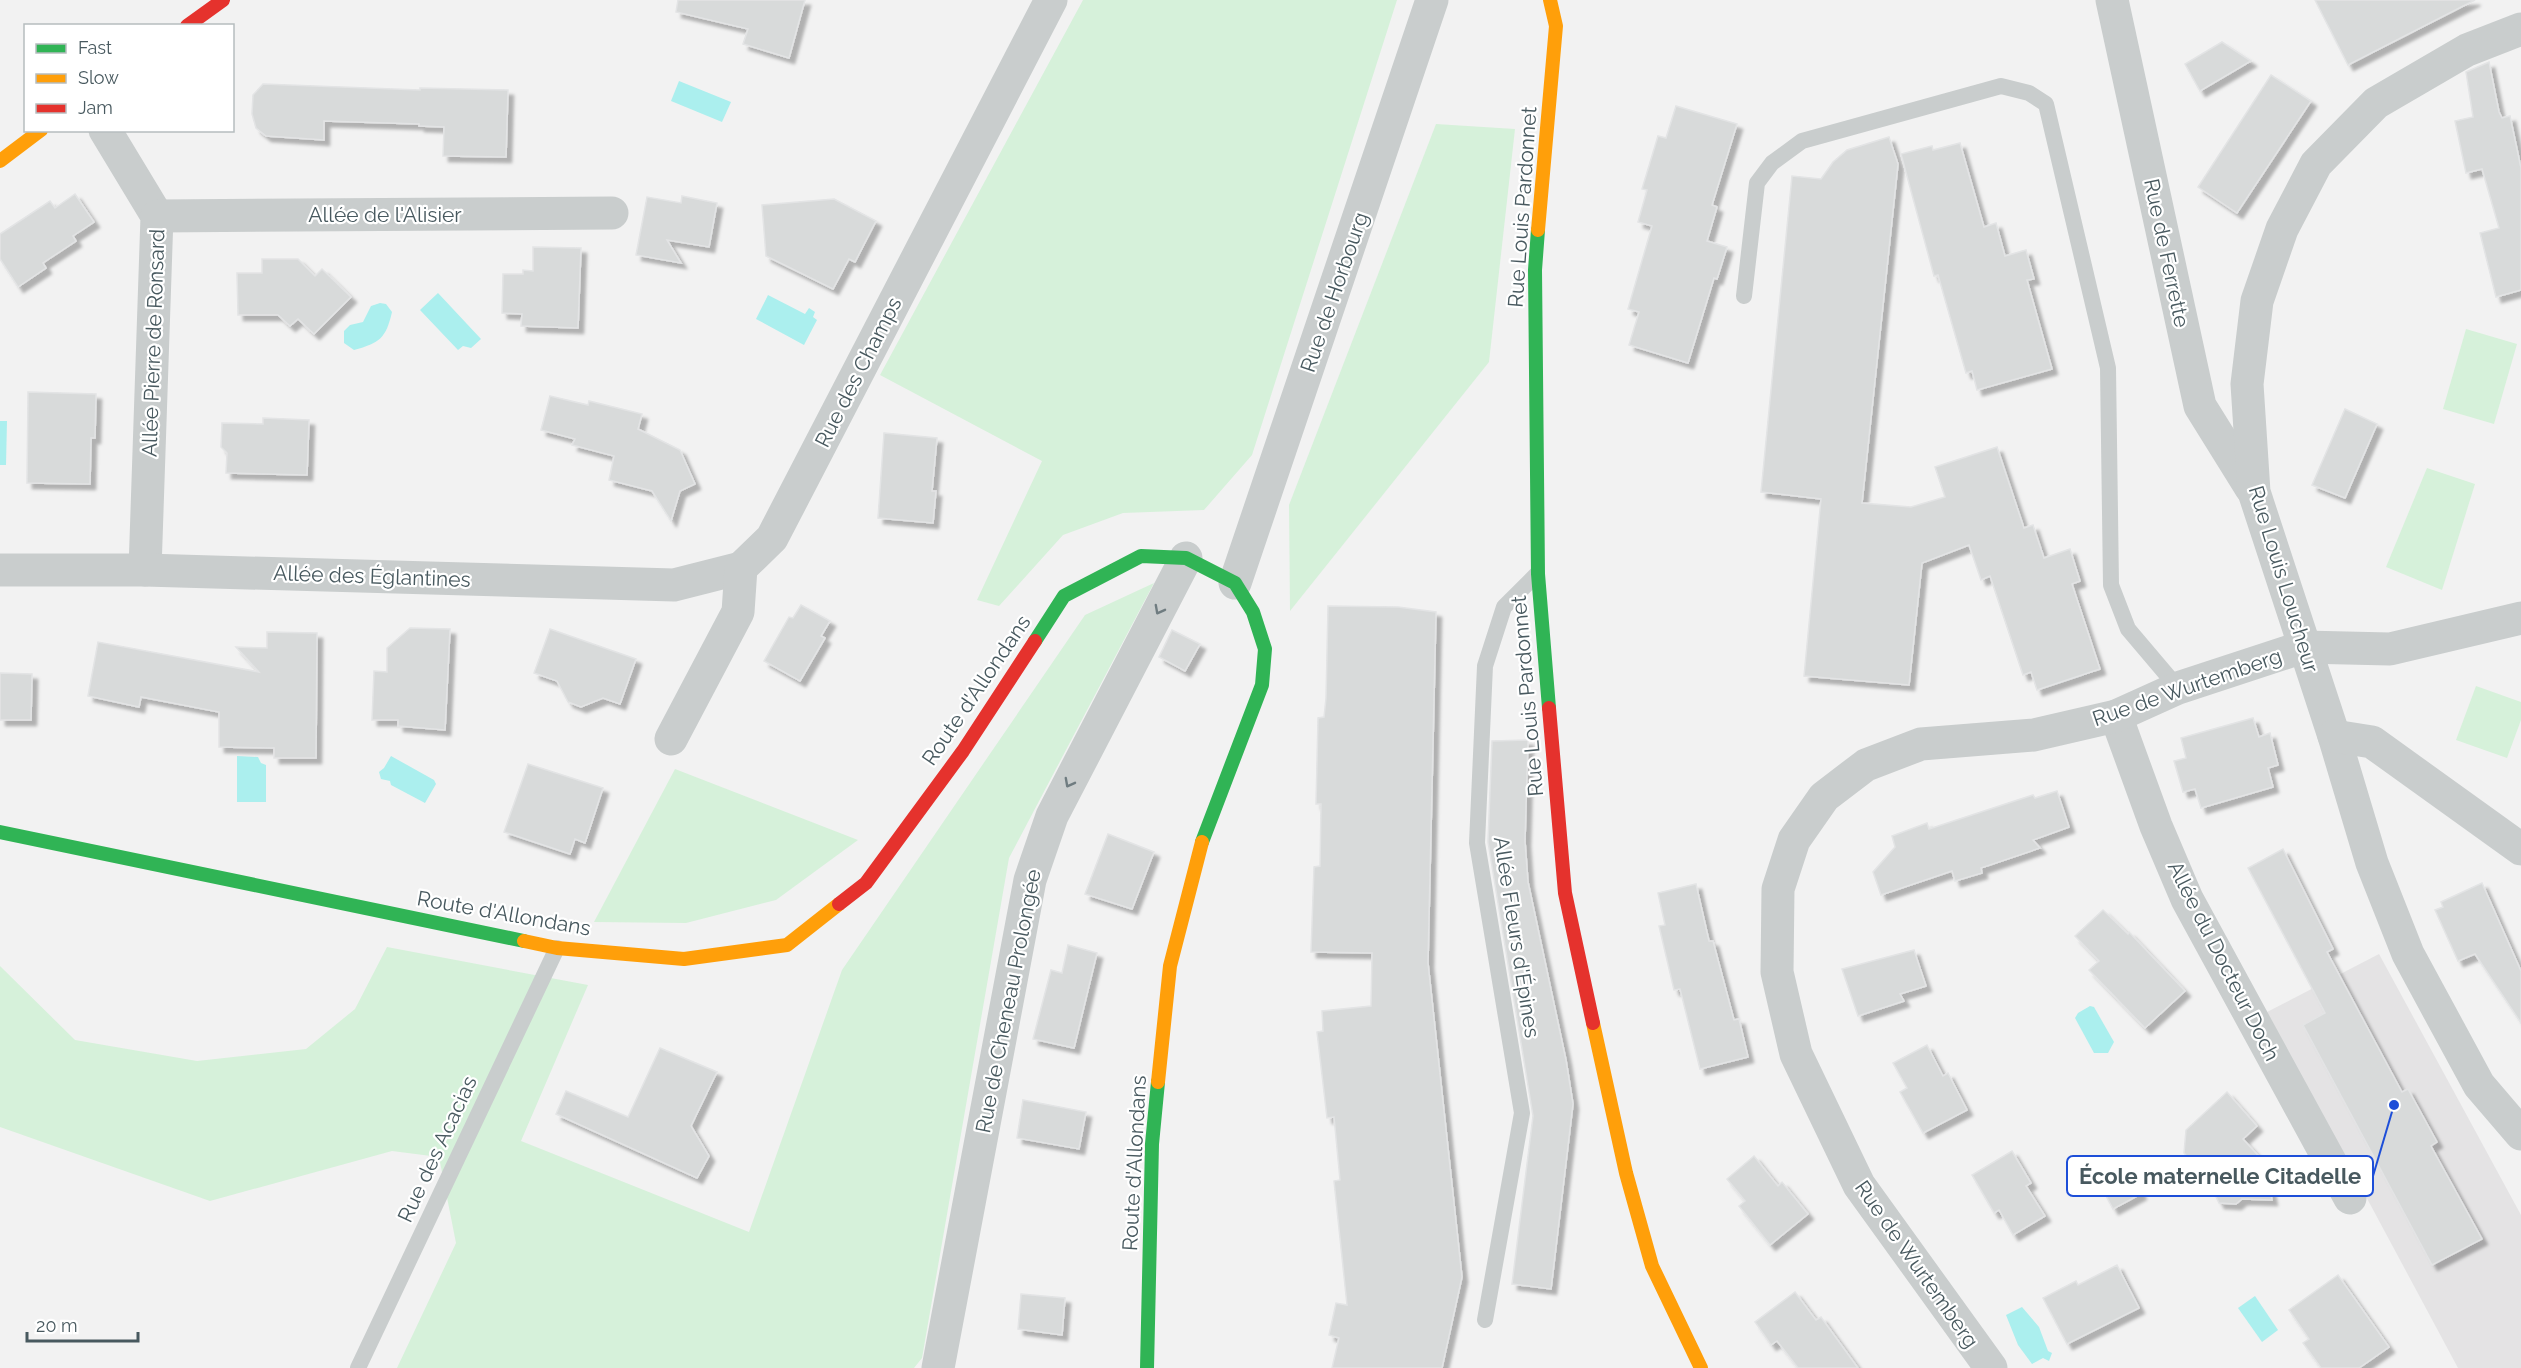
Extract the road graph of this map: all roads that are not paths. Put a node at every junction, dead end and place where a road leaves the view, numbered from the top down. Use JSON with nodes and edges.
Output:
{"nodes":[{"id":1,"x":223,"y":0,"type":"edge"},
{"id":2,"x":1051,"y":0,"type":"edge"},
{"id":3,"x":1432,"y":0,"type":"edge"},
{"id":4,"x":1550,"y":0,"type":"edge"},
{"id":5,"x":2112,"y":0,"type":"edge"},
{"id":6,"x":190,"y":24,"type":"edge"},
{"id":7,"x":2521,"y":29,"type":"edge"},
{"id":8,"x":38,"y":132,"type":"edge"},
{"id":9,"x":106,"y":132,"type":"edge"},
{"id":10,"x":0,"y":160,"type":"edge"},
{"id":11,"x":612,"y":213,"type":"dead end"},
{"id":12,"x":157,"y":216,"type":"junction"},
{"id":13,"x":1743,"y":296,"type":"dead end"},
{"id":14,"x":2254,"y":492,"type":"junction"},
{"id":15,"x":1186,"y":558,"type":"junction"},
{"id":16,"x":741,"y":568,"type":"junction"},
{"id":17,"x":0,"y":570,"type":"edge"},
{"id":18,"x":145,"y":570,"type":"junction"},
{"id":19,"x":1538,"y":574,"type":"junction"},
{"id":20,"x":1235,"y":584,"type":"junction"},
{"id":21,"x":2521,"y":618,"type":"edge"},
{"id":22,"x":2303,"y":647,"type":"junction"},
{"id":23,"x":2178,"y":688,"type":"junction"},
{"id":24,"x":2116,"y":716,"type":"junction"},
{"id":25,"x":2334,"y":736,"type":"junction"},
{"id":26,"x":671,"y":739,"type":"dead end"},
{"id":27,"x":0,"y":832,"type":"edge"},
{"id":28,"x":2521,"y":849,"type":"edge"},
{"id":29,"x":557,"y":948,"type":"junction"},
{"id":30,"x":2521,"y":1134,"type":"edge"},
{"id":31,"x":2350,"y":1198,"type":"dead end"},
{"id":32,"x":1485,"y":1320,"type":"dead end"},
{"id":33,"x":358,"y":1368,"type":"edge"},
{"id":34,"x":938,"y":1368,"type":"edge"},
{"id":35,"x":1147,"y":1368,"type":"edge"},
{"id":36,"x":1701,"y":1368,"type":"edge"},
{"id":37,"x":1991,"y":1368,"type":"edge"}],
"edges":[{"from":1,"to":6,"type":"main road"},
{"from":2,"to":16,"type":"street","name":"Rue des Champs"},
{"from":3,"to":20,"type":"street","name":"Rue de Horbourg"},
{"from":4,"to":19,"type":"main road","name":"Rue Louis Pardonnet"},
{"from":5,"to":14,"type":"street","name":"Rue de Ferrette"},
{"from":7,"to":14,"type":"street","name":"Rue Louis Loucheur"},
{"from":8,"to":10,"type":"main road"},
{"from":9,"to":12,"type":"street","name":"Allée Pierre de Ronsard"},
{"from":11,"to":12,"type":"street","name":"Allée de l'Alisier"},
{"from":12,"to":18,"type":"street","name":"Allée Pierre de Ronsard"},
{"from":13,"to":23,"type":"lane"},
{"from":14,"to":22,"type":"street","name":"Rue Louis Loucheur"},
{"from":15,"to":20,"type":"main road","name":"Route d'Allondans"},
{"from":15,"to":29,"type":"main road","name":"Route d'Allondans"},
{"from":15,"to":34,"type":"street","name":"Rue de Cheneau Prolongée","one_way":true},
{"from":16,"to":18,"type":"street","name":"Allée des Églantines"},
{"from":16,"to":26,"type":"street"},
{"from":17,"to":18,"type":"street","name":"Allée des Églantines"},
{"from":19,"to":32,"type":"lane","name":"Allée Fleurs d'Épines"},
{"from":19,"to":36,"type":"main road","name":"Rue Louis Pardonnet"},
{"from":20,"to":35,"type":"main road","name":"Route d'Allondans"},
{"from":21,"to":22,"type":"street","name":"Rue de Wurtemberg"},
{"from":22,"to":23,"type":"street","name":"Rue de Wurtemberg"},
{"from":22,"to":25,"type":"street","name":"Rue Louis Loucheur"},
{"from":23,"to":24,"type":"street","name":"Rue de Wurtemberg"},
{"from":24,"to":31,"type":"street","name":"Allée du Docteur Doch"},
{"from":24,"to":37,"type":"street","name":"Rue de Wurtemberg"},
{"from":25,"to":28,"type":"street"},
{"from":25,"to":30,"type":"street","name":"Rue Louis Loucheur"},
{"from":27,"to":29,"type":"main road","name":"Route d'Allondans"},
{"from":29,"to":33,"type":"lane","name":"Rue des Acacias"}]}
